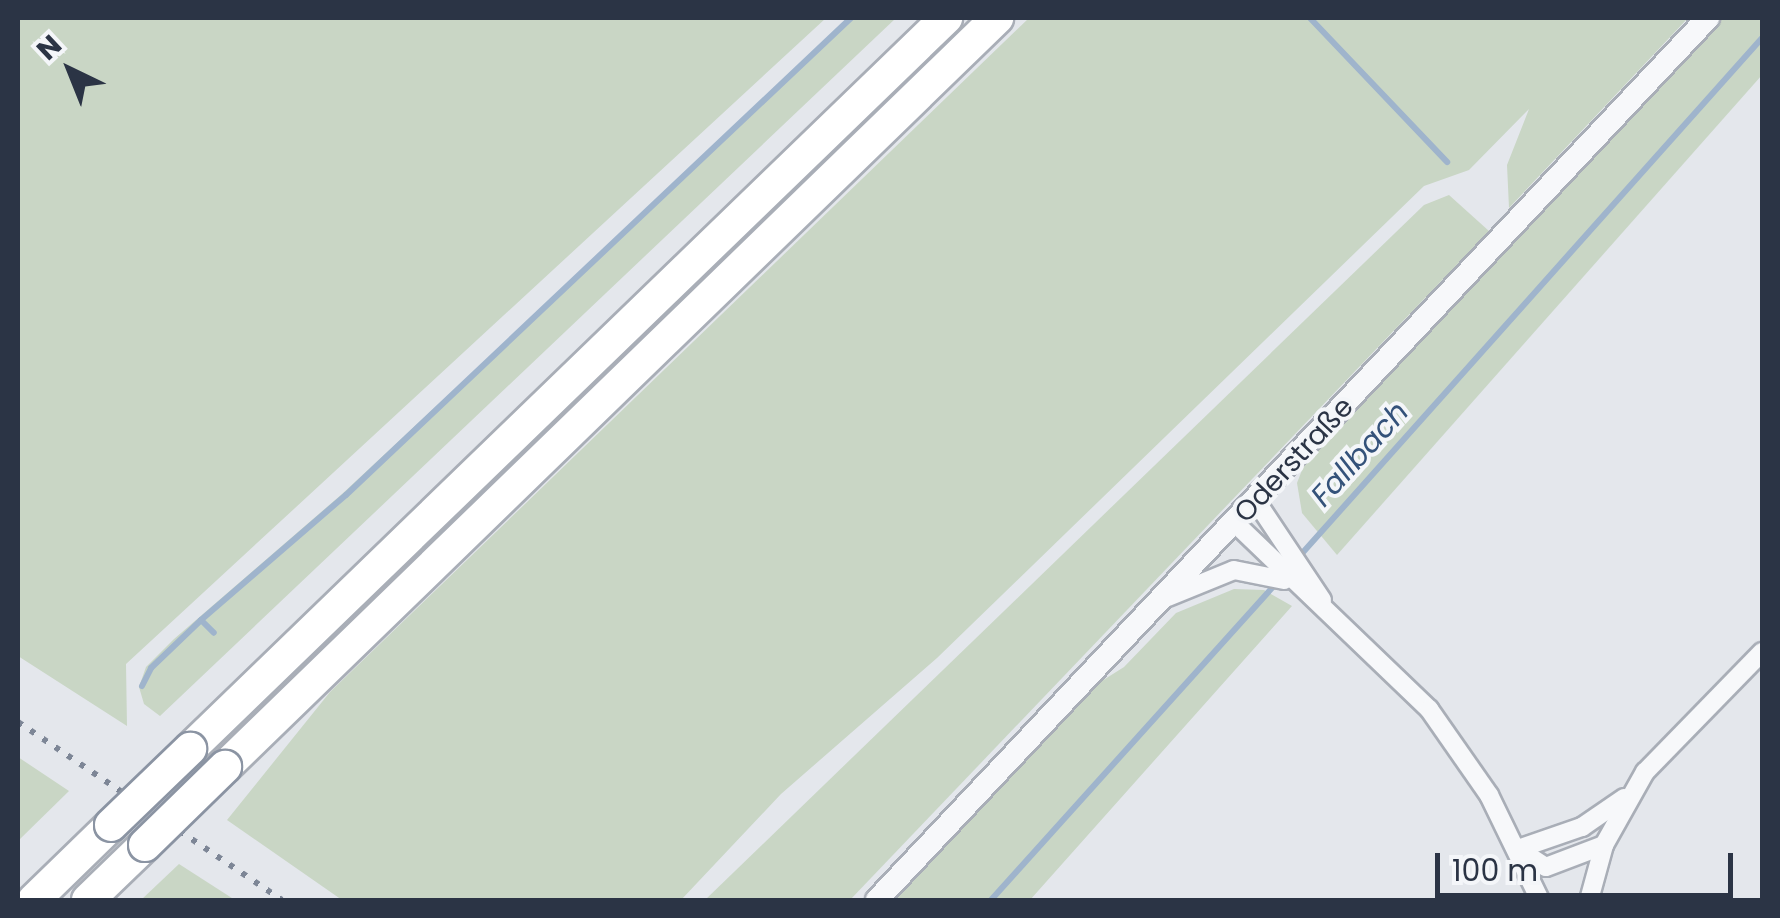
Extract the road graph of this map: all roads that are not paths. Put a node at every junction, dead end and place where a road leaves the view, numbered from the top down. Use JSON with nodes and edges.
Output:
{"nodes":[{"id":1,"x":946,"y":18,"type":"edge"},
{"id":2,"x":998,"y":18,"type":"edge"},
{"id":3,"x":1708,"y":18,"type":"edge"},
{"id":4,"x":1256,"y":501,"type":"junction"},
{"id":5,"x":1235,"y":523,"type":"junction"},
{"id":6,"x":1266,"y":566,"type":"junction"},
{"id":7,"x":1159,"y":601,"type":"junction"},
{"id":8,"x":1324,"y":604,"type":"junction"},
{"id":9,"x":1762,"y":652,"type":"edge"},
{"id":10,"x":1632,"y":792,"type":"junction"},
{"id":11,"x":1604,"y":844,"type":"junction"},
{"id":12,"x":1518,"y":849,"type":"junction"},
{"id":13,"x":34,"y":900,"type":"edge"},
{"id":14,"x":88,"y":900,"type":"edge"},
{"id":15,"x":877,"y":900,"type":"edge"},
{"id":16,"x":1540,"y":900,"type":"edge"},
{"id":17,"x":1588,"y":900,"type":"edge"}],
"edges":[{"from":1,"to":13,"type":"highway","bridge":true},
{"from":2,"to":14,"type":"highway","bridge":true},
{"from":3,"to":4,"type":"street","name":"Oderstraße"},
{"from":4,"to":5,"type":"street","name":"Oderstraße"},
{"from":4,"to":8,"type":"street"},
{"from":5,"to":6,"type":"street"},
{"from":5,"to":7,"type":"street","name":"Oderstraße"},
{"from":6,"to":7,"type":"street"},
{"from":6,"to":8,"type":"street"},
{"from":7,"to":15,"type":"street","name":"Oderstraße"},
{"from":8,"to":12,"type":"street"},
{"from":9,"to":10,"type":"street"},
{"from":10,"to":11,"type":"street"},
{"from":10,"to":12,"type":"street"},
{"from":11,"to":12,"type":"street"},
{"from":11,"to":17,"type":"street"},
{"from":12,"to":16,"type":"street"}]}
